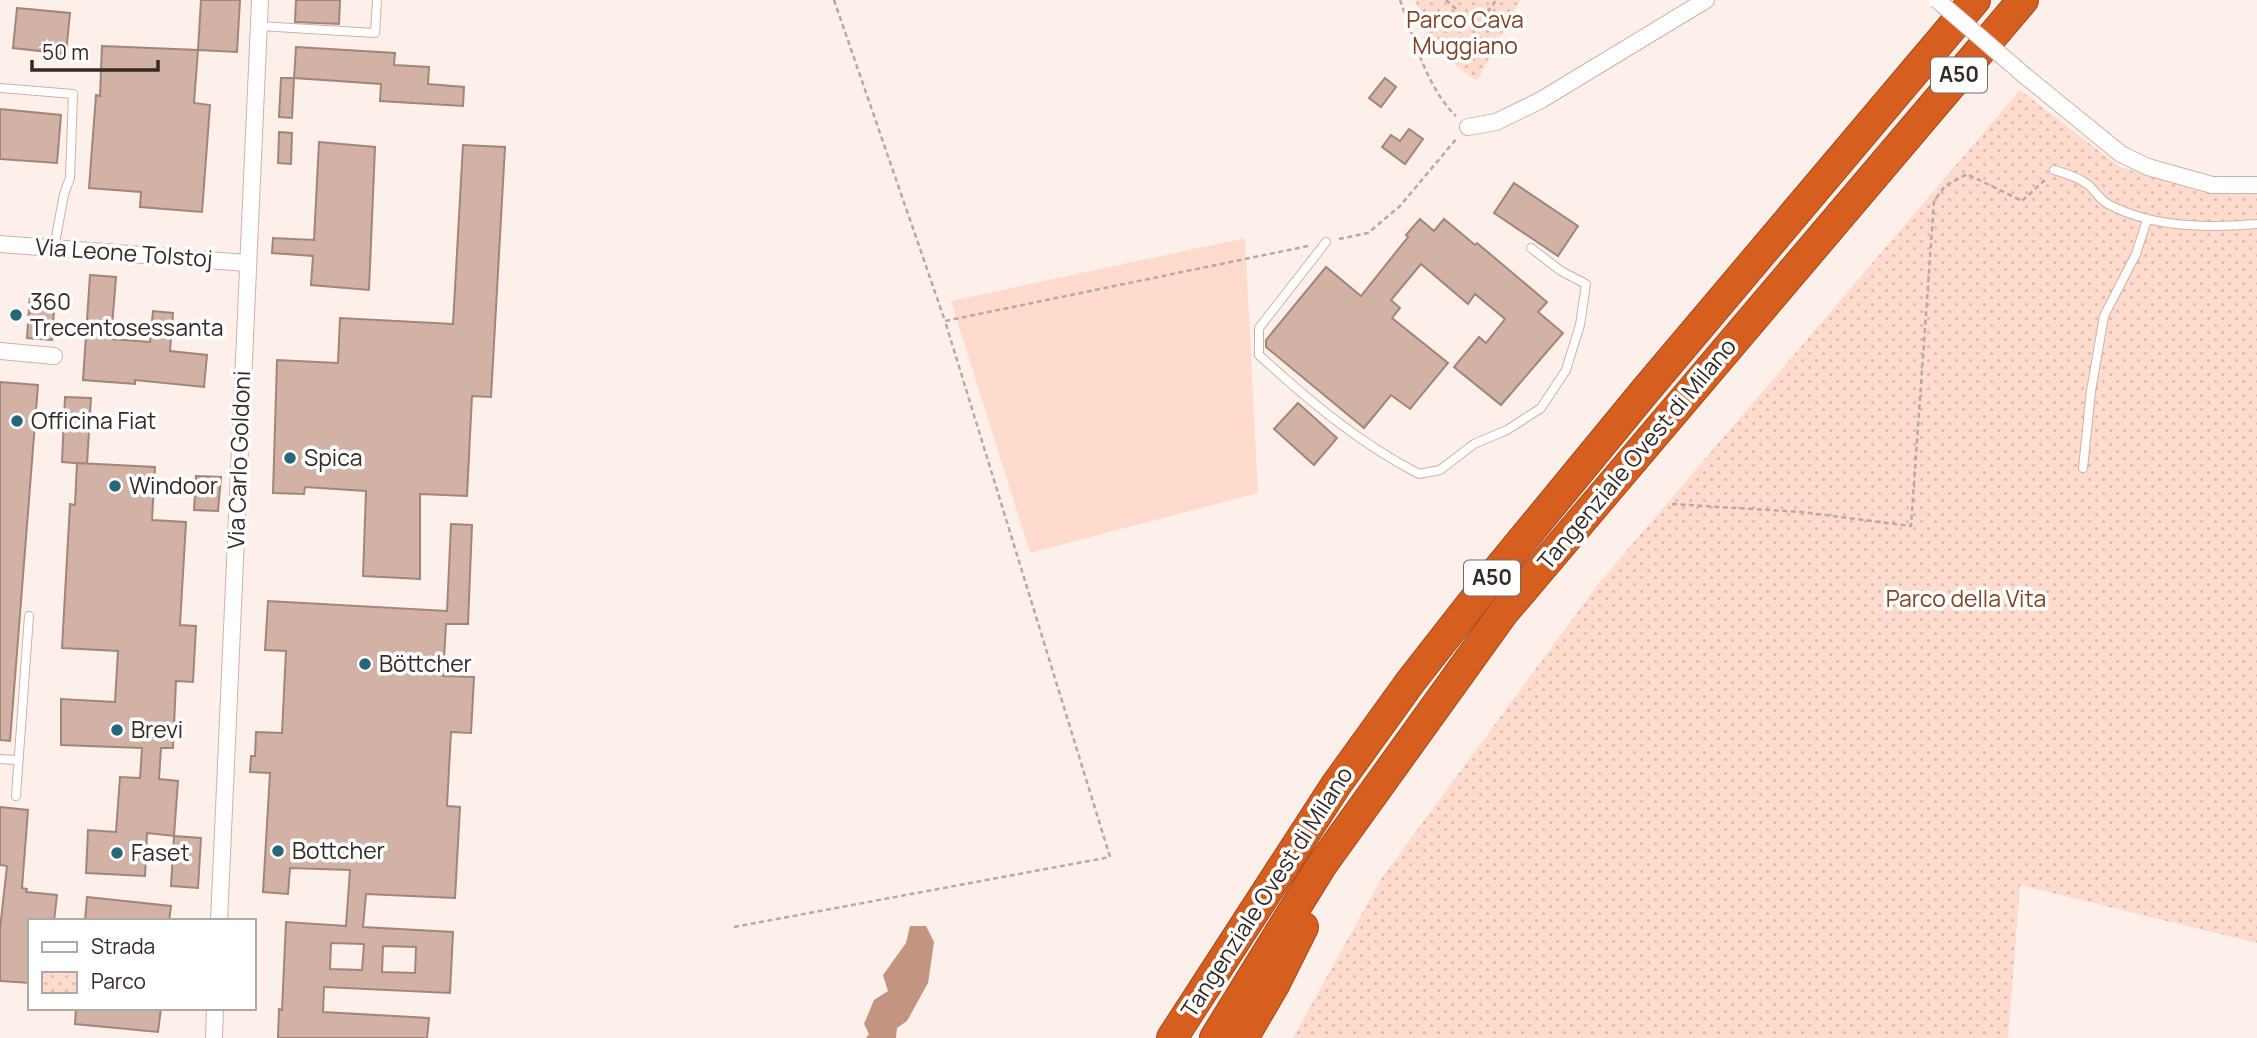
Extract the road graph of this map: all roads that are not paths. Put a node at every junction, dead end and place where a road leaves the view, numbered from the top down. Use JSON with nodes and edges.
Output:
{"nodes":[{"id":1,"x":260,"y":0,"type":"edge"},
{"id":2,"x":377,"y":0,"type":"edge"},
{"id":3,"x":1706,"y":0,"type":"edge"},
{"id":4,"x":1937,"y":0,"type":"edge"},
{"id":5,"x":1975,"y":0,"type":"edge"},
{"id":6,"x":2023,"y":0,"type":"edge"},
{"id":7,"x":259,"y":26,"type":"junction"},
{"id":8,"x":0,"y":88,"type":"edge"},
{"id":9,"x":1468,"y":127,"type":"road end"},
{"id":10,"x":2054,"y":170,"type":"road end"},
{"id":11,"x":2257,"y":185,"type":"edge"},
{"id":12,"x":2147,"y":220,"type":"junction"},
{"id":13,"x":2257,"y":224,"type":"edge"},
{"id":14,"x":1326,"y":242,"type":"road end"},
{"id":15,"x":0,"y":244,"type":"edge"},
{"id":16,"x":54,"y":248,"type":"junction"},
{"id":17,"x":1531,"y":248,"type":"dead end"},
{"id":18,"x":247,"y":262,"type":"junction"},
{"id":19,"x":0,"y":351,"type":"edge"},
{"id":20,"x":54,"y":356,"type":"dead end"},
{"id":21,"x":2083,"y":468,"type":"dead end"},
{"id":22,"x":30,"y":616,"type":"dead end"},
{"id":23,"x":0,"y":759,"type":"edge"},
{"id":24,"x":17,"y":761,"type":"junction"},
{"id":25,"x":16,"y":796,"type":"dead end"},
{"id":26,"x":1321,"y":866,"type":"junction"},
{"id":27,"x":219,"y":919,"type":"edge"},
{"id":28,"x":215,"y":1010,"type":"edge"},
{"id":29,"x":1173,"y":1036,"type":"edge"},
{"id":30,"x":214,"y":1038,"type":"edge"},
{"id":31,"x":1215,"y":1038,"type":"edge"},
{"id":32,"x":1243,"y":1038,"type":"edge"}],
"edges":[{"from":1,"to":7,"type":"street","name":"Via Carlo Goldoni"},
{"from":2,"to":7,"type":"lane"},
{"from":3,"to":9,"type":"street"},
{"from":4,"to":11,"type":"street","bridge":true},
{"from":5,"to":29,"type":"highway","name":"Tangenziale Ovest di Milano","number":"A50"},
{"from":6,"to":26,"type":"highway","name":"Tangenziale Ovest di Milano","number":"A50"},
{"from":7,"to":18,"type":"street","name":"Via Carlo Goldoni"},
{"from":8,"to":16,"type":"lane"},
{"from":10,"to":12,"type":"lane"},
{"from":12,"to":13,"type":"lane"},
{"from":12,"to":21,"type":"lane"},
{"from":14,"to":17,"type":"lane"},
{"from":15,"to":16,"type":"street","name":"Via Leone Tolstoj"},
{"from":16,"to":18,"type":"street","name":"Via Leone Tolstoj"},
{"from":18,"to":27,"type":"street","name":"Via Carlo Goldoni"},
{"from":19,"to":20,"type":"street"},
{"from":22,"to":24,"type":"lane"},
{"from":23,"to":24,"type":"lane"},
{"from":24,"to":25,"type":"lane"},
{"from":26,"to":31,"type":"highway","name":"Tangenziale Ovest di Milano","number":"A50"},
{"from":26,"to":32,"type":"highway"},
{"from":28,"to":30,"type":"street"}]}
